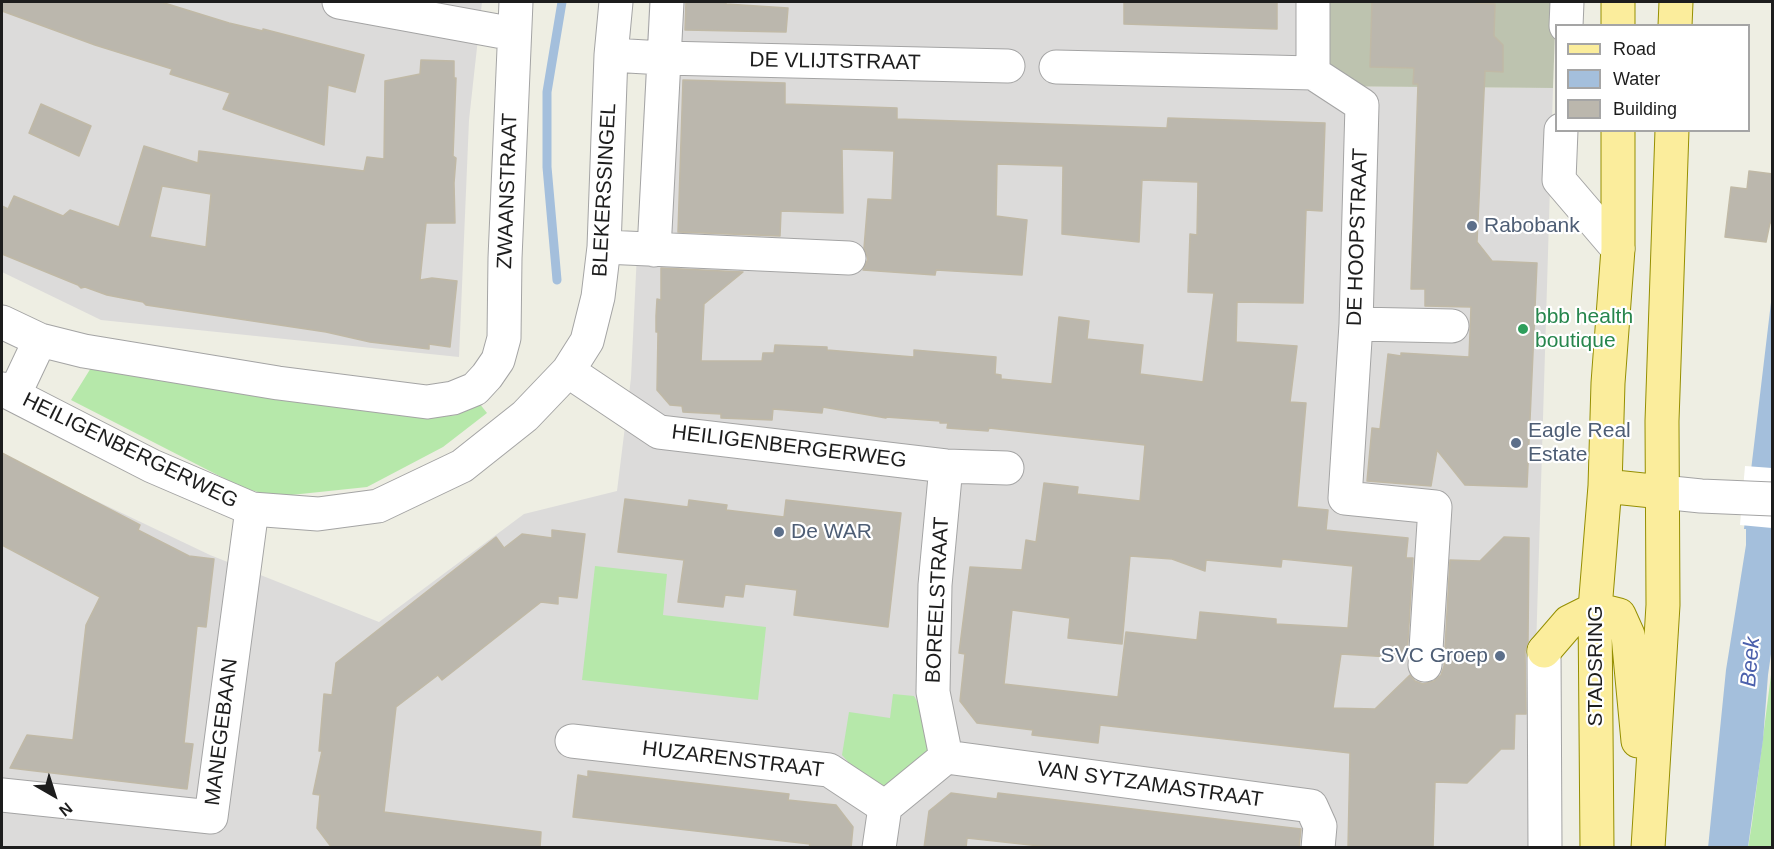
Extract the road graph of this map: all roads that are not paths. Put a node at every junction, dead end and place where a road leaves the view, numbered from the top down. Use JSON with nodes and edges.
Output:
{"nodes":[{"id":1,"x":339,"y":2,"type":"edge"},
{"id":2,"x":516,"y":2,"type":"edge"},
{"id":3,"x":616,"y":2,"type":"edge"},
{"id":4,"x":667,"y":2,"type":"edge"},
{"id":5,"x":1313,"y":2,"type":"edge"},
{"id":6,"x":1567,"y":2,"type":"edge"},
{"id":7,"x":1618,"y":2,"type":"edge"},
{"id":8,"x":1676,"y":2,"type":"edge"},
{"id":9,"x":1566,"y":24,"type":"edge"},
{"id":10,"x":1618,"y":24,"type":"edge"},
{"id":11,"x":1675,"y":24,"type":"edge"},
{"id":12,"x":514,"y":34,"type":"junction"},
{"id":13,"x":611,"y":55,"type":"junction"},
{"id":14,"x":663,"y":58,"type":"junction"},
{"id":15,"x":1008,"y":66,"type":"dead end"},
{"id":16,"x":1056,"y":67,"type":"dead end"},
{"id":17,"x":1313,"y":73,"type":"junction"},
{"id":18,"x":1561,"y":132,"type":"edge"},
{"id":19,"x":1618,"y":132,"type":"edge"},
{"id":20,"x":1672,"y":132,"type":"edge"},
{"id":21,"x":604,"y":247,"type":"junction"},
{"id":22,"x":1618,"y":249,"type":"junction"},
{"id":23,"x":654,"y":250,"type":"junction"},
{"id":24,"x":849,"y":258,"type":"dead end"},
{"id":25,"x":2,"y":322,"type":"edge"},
{"id":26,"x":1356,"y":324,"type":"junction"},
{"id":27,"x":1452,"y":326,"type":"dead end"},
{"id":28,"x":40,"y":340,"type":"junction"},
{"id":29,"x":568,"y":371,"type":"junction"},
{"id":30,"x":8,"y":392,"type":"edge"},
{"id":31,"x":946,"y":466,"type":"junction"},
{"id":32,"x":1007,"y":468,"type":"dead end"},
{"id":33,"x":1605,"y":486,"type":"junction"},
{"id":34,"x":1662,"y":492,"type":"junction"},
{"id":35,"x":1757,"y":498,"type":"edge"},
{"id":36,"x":252,"y":508,"type":"junction"},
{"id":37,"x":1595,"y":609,"type":"junction"},
{"id":38,"x":1544,"y":651,"type":"joint"},
{"id":39,"x":1425,"y":664,"type":"dead end"},
{"id":40,"x":572,"y":741,"type":"dead end"},
{"id":41,"x":946,"y":757,"type":"junction"},
{"id":42,"x":2,"y":795,"type":"edge"},
{"id":43,"x":885,"y":807,"type":"junction"},
{"id":44,"x":879,"y":848,"type":"edge"},
{"id":45,"x":1318,"y":848,"type":"edge"},
{"id":46,"x":1545,"y":848,"type":"edge"},
{"id":47,"x":1598,"y":848,"type":"edge"},
{"id":48,"x":1648,"y":848,"type":"edge"}],
"edges":[{"from":1,"to":12,"type":"street"},
{"from":2,"to":12,"type":"street","name":"ZWAANSTRAAT"},
{"from":3,"to":13,"type":"street","name":"BLEKERSSINGEL"},
{"from":4,"to":14,"type":"street"},
{"from":5,"to":17,"type":"street"},
{"from":6,"to":9,"type":"street"},
{"from":7,"to":10,"type":"main road"},
{"from":8,"to":11,"type":"main road"},
{"from":12,"to":28,"type":"street","name":"ZWAANSTRAAT"},
{"from":13,"to":14,"type":"street","name":"DE VLIJTSTRAAT"},
{"from":13,"to":21,"type":"street","name":"BLEKERSSINGEL"},
{"from":14,"to":15,"type":"street","name":"DE VLIJTSTRAAT"},
{"from":14,"to":23,"type":"street"},
{"from":16,"to":17,"type":"street"},
{"from":17,"to":26,"type":"street","name":"DE HOOPSTRAAT"},
{"from":18,"to":22,"type":"street"},
{"from":19,"to":22,"type":"main road","name":"STADSRING"},
{"from":20,"to":34,"type":"main road"},
{"from":21,"to":23,"type":"street"},
{"from":21,"to":29,"type":"street","name":"BLEKERSSINGEL"},
{"from":22,"to":33,"type":"main road","name":"STADSRING"},
{"from":23,"to":24,"type":"street"},
{"from":25,"to":28,"type":"street"},
{"from":26,"to":27,"type":"street"},
{"from":26,"to":39,"type":"street","name":"DE HOOPSTRAAT"},
{"from":28,"to":30,"type":"street","name":"HEILIGENBERGERWEG"},
{"from":29,"to":31,"type":"street","name":"HEILIGENBERGERWEG"},
{"from":29,"to":36,"type":"street","name":"HEILIGENBERGERWEG"},
{"from":30,"to":36,"type":"street","name":"HEILIGENBERGERWEG"},
{"from":31,"to":32,"type":"street","name":"HEILIGENBERGERWEG"},
{"from":31,"to":41,"type":"street","name":"BOREELSTRAAT"},
{"from":33,"to":34,"type":"main road"},
{"from":33,"to":37,"type":"main road","name":"STADSRING"},
{"from":34,"to":35,"type":"street"},
{"from":34,"to":48,"type":"main road"},
{"from":36,"to":42,"type":"street","name":"MANEGEBAAN"},
{"from":37,"to":38,"type":"main road"},
{"from":37,"to":47,"type":"main road","name":"STADSRING"},
{"from":37,"to":48,"type":"main road"},
{"from":38,"to":46,"type":"street"},
{"from":40,"to":43,"type":"street","name":"HUZARENSTRAAT"},
{"from":41,"to":43,"type":"street"},
{"from":41,"to":45,"type":"street","name":"VAN SYTZAMASTRAAT"},
{"from":43,"to":44,"type":"street"}]}
